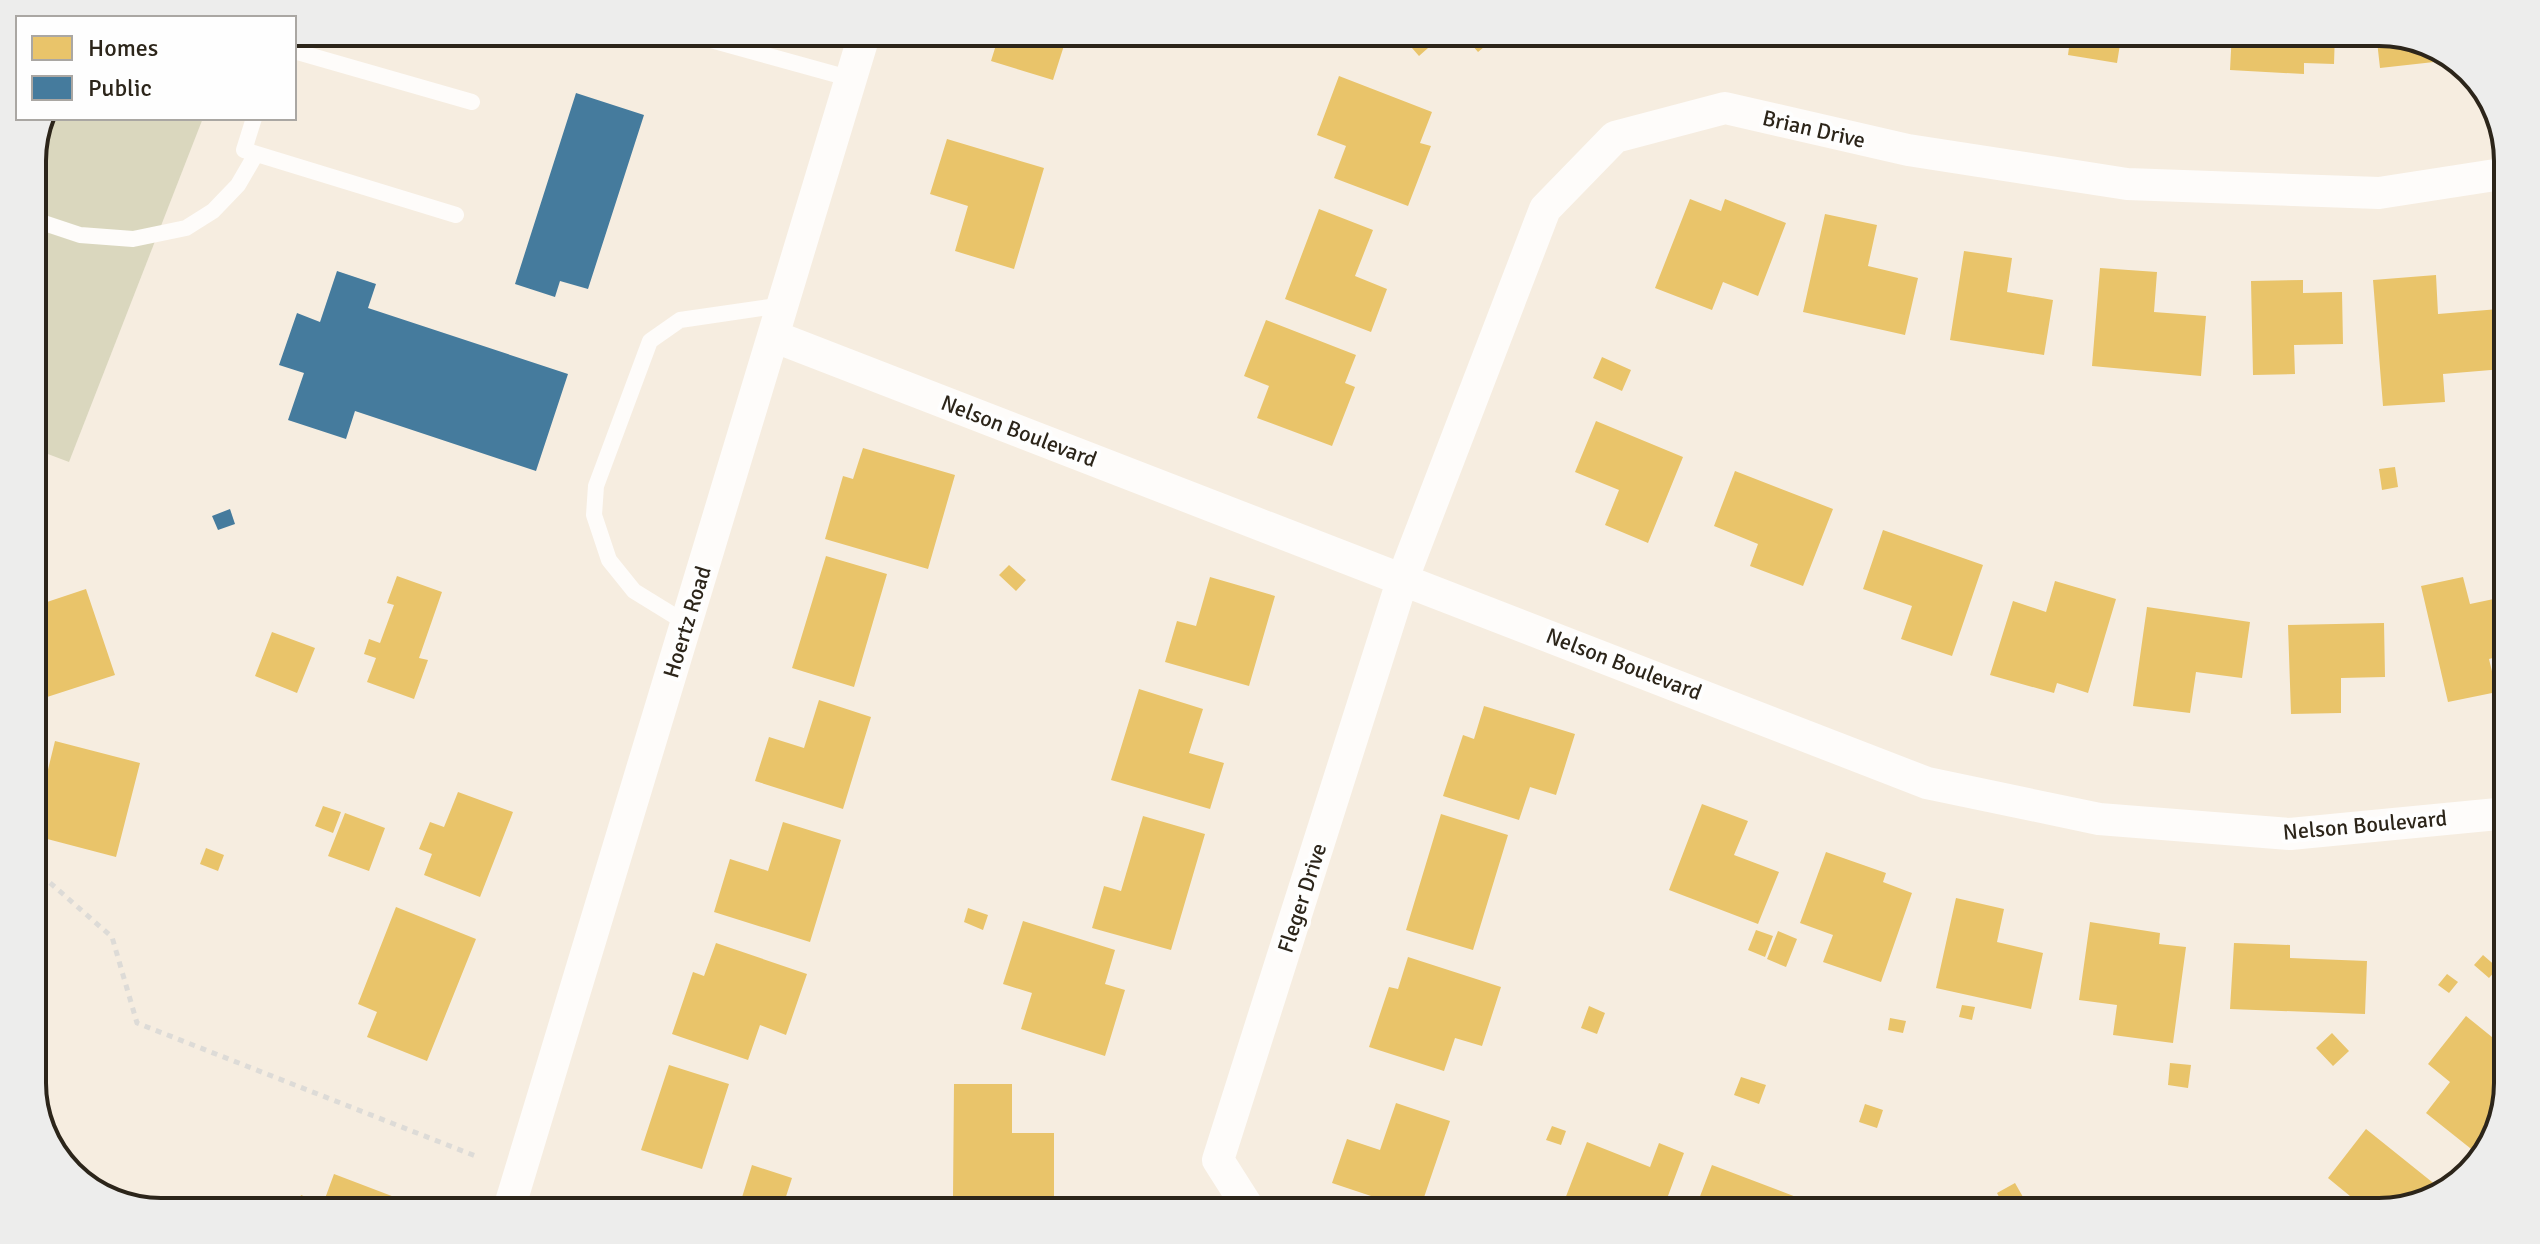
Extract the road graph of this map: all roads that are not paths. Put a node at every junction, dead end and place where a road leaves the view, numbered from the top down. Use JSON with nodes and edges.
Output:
{"nodes":[{"id":1,"x":733,"y":46,"type":"edge"},
{"id":2,"x":861,"y":46,"type":"edge"},
{"id":3,"x":296,"y":52,"type":"edge"},
{"id":4,"x":852,"y":79,"type":"junction"},
{"id":5,"x":472,"y":102,"type":"dead end"},
{"id":6,"x":253,"y":120,"type":"edge"},
{"id":7,"x":256,"y":154,"type":"junction"},
{"id":8,"x":2494,"y":175,"type":"edge"},
{"id":9,"x":456,"y":215,"type":"dead end"},
{"id":10,"x":46,"y":224,"type":"edge"},
{"id":11,"x":783,"y":305,"type":"junction"},
{"id":12,"x":773,"y":336,"type":"junction"},
{"id":13,"x":1403,"y":578,"type":"junction"},
{"id":14,"x":686,"y":623,"type":"junction"},
{"id":15,"x":2494,"y":814,"type":"edge"},
{"id":16,"x":512,"y":1198,"type":"edge"},
{"id":17,"x":1242,"y":1198,"type":"edge"}],
"edges":[{"from":1,"to":4,"type":"lane"},
{"from":2,"to":4,"type":"street","name":"Hoertz Road"},
{"from":3,"to":5,"type":"lane"},
{"from":4,"to":11,"type":"street","name":"Hoertz Road"},
{"from":6,"to":7,"type":"lane"},
{"from":7,"to":9,"type":"lane"},
{"from":7,"to":10,"type":"lane"},
{"from":8,"to":13,"type":"street","name":"Brian Drive"},
{"from":11,"to":12,"type":"street","name":"Hoertz Road"},
{"from":11,"to":14,"type":"lane"},
{"from":12,"to":13,"type":"street","name":"Nelson Boulevard"},
{"from":12,"to":14,"type":"street","name":"Hoertz Road"},
{"from":13,"to":15,"type":"street","name":"Nelson Boulevard"},
{"from":13,"to":17,"type":"street","name":"Fleger Drive"},
{"from":14,"to":16,"type":"street","name":"Hoertz Road"}]}
